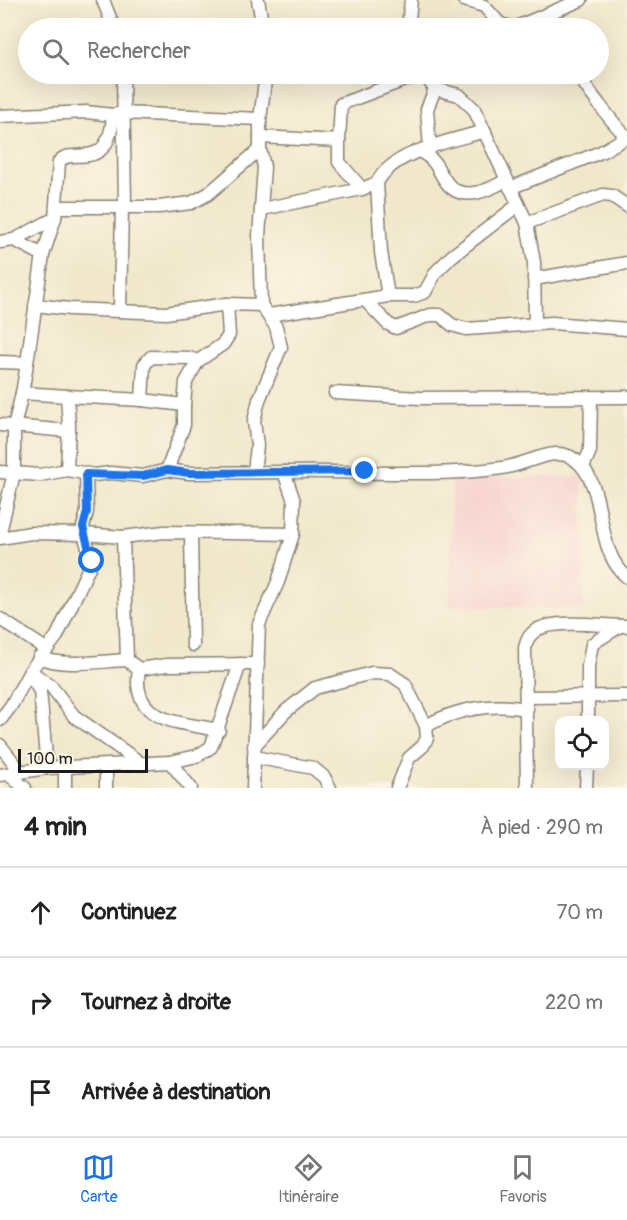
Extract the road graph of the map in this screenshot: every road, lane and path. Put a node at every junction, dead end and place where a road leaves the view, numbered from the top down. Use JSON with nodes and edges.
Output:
{"nodes":[{"id":1,"x":103,"y":0,"type":"edge"},
{"id":2,"x":258,"y":0,"type":"edge"},
{"id":3,"x":411,"y":0,"type":"edge"},
{"id":4,"x":464,"y":0,"type":"edge"},
{"id":5,"x":581,"y":0,"type":"edge"},
{"id":6,"x":566,"y":3,"type":"edge"},
{"id":7,"x":110,"y":18,"type":"edge"},
{"id":8,"x":261,"y":18,"type":"edge"},
{"id":9,"x":409,"y":18,"type":"edge"},
{"id":10,"x":495,"y":18,"type":"edge"},
{"id":11,"x":535,"y":18,"type":"edge"},
{"id":12,"x":122,"y":84,"type":"edge"},
{"id":13,"x":265,"y":84,"type":"edge"},
{"id":14,"x":396,"y":84,"type":"edge"},
{"id":15,"x":431,"y":84,"type":"edge"},
{"id":16,"x":584,"y":84,"type":"edge"},
{"id":17,"x":435,"y":89,"type":"junction"},
{"id":18,"x":118,"y":114,"type":"junction"},
{"id":19,"x":0,"y":116,"type":"edge"},
{"id":20,"x":260,"y":119,"type":"junction"},
{"id":21,"x":485,"y":131,"type":"junction"},
{"id":22,"x":627,"y":136,"type":"edge"},
{"id":23,"x":339,"y":141,"type":"junction"},
{"id":24,"x":260,"y":143,"type":"junction"},
{"id":25,"x":425,"y":150,"type":"junction"},
{"id":26,"x":377,"y":183,"type":"junction"},
{"id":27,"x":508,"y":184,"type":"junction"},
{"id":28,"x":362,"y":189,"type":"junction"},
{"id":29,"x":625,"y":200,"type":"edge"},
{"id":30,"x":518,"y":205,"type":"junction"},
{"id":31,"x":124,"y":206,"type":"junction"},
{"id":32,"x":262,"y":209,"type":"junction"},
{"id":33,"x":56,"y":213,"type":"junction"},
{"id":34,"x":527,"y":223,"type":"junction"},
{"id":35,"x":14,"y":240,"type":"junction"},
{"id":36,"x":0,"y":242,"type":"edge"},
{"id":37,"x":43,"y":255,"type":"junction"},
{"id":38,"x":627,"y":263,"type":"edge"},
{"id":39,"x":534,"y":279,"type":"junction"},
{"id":40,"x":388,"y":296,"type":"junction"},
{"id":41,"x":365,"y":300,"type":"junction"},
{"id":42,"x":227,"y":304,"type":"junction"},
{"id":43,"x":34,"y":305,"type":"junction"},
{"id":44,"x":261,"y":305,"type":"junction"},
{"id":45,"x":120,"y":310,"type":"junction"},
{"id":46,"x":269,"y":315,"type":"junction"},
{"id":47,"x":535,"y":324,"type":"junction"},
{"id":48,"x":627,"y":329,"type":"edge"},
{"id":49,"x":198,"y":361,"type":"junction"},
{"id":50,"x":0,"y":362,"type":"edge"},
{"id":51,"x":27,"y":363,"type":"junction"},
{"id":52,"x":22,"y":393,"type":"junction"},
{"id":53,"x":334,"y":393,"type":"dead end"},
{"id":54,"x":67,"y":396,"type":"junction"},
{"id":55,"x":627,"y":397,"type":"edge"},
{"id":56,"x":591,"y":398,"type":"junction"},
{"id":57,"x":142,"y":400,"type":"junction"},
{"id":58,"x":184,"y":405,"type":"junction"},
{"id":59,"x":0,"y":425,"type":"edge"},
{"id":60,"x":14,"y":427,"type":"junction"},
{"id":61,"x":69,"y":431,"type":"junction"},
{"id":62,"x":583,"y":467,"type":"junction"},
{"id":63,"x":66,"y":470,"type":"junction"},
{"id":64,"x":167,"y":470,"type":"junction"},
{"id":65,"x":254,"y":471,"type":"junction"},
{"id":66,"x":0,"y":472,"type":"edge"},
{"id":67,"x":284,"y":472,"type":"junction"},
{"id":68,"x":14,"y":473,"type":"junction"},
{"id":69,"x":86,"y":474,"type":"junction"},
{"id":70,"x":0,"y":532,"type":"edge"},
{"id":71,"x":84,"y":534,"type":"junction"},
{"id":72,"x":190,"y":534,"type":"junction"},
{"id":73,"x":292,"y":534,"type":"junction"},
{"id":74,"x":123,"y":537,"type":"junction"},
{"id":75,"x":0,"y":538,"type":"edge"},
{"id":76,"x":627,"y":577,"type":"edge"},
{"id":77,"x":0,"y":619,"type":"edge"},
{"id":78,"x":624,"y":626,"type":"edge"},
{"id":79,"x":193,"y":645,"type":"dead end"},
{"id":80,"x":43,"y":653,"type":"junction"},
{"id":81,"x":128,"y":660,"type":"junction"},
{"id":82,"x":240,"y":664,"type":"junction"},
{"id":83,"x":258,"y":664,"type":"junction"},
{"id":84,"x":139,"y":669,"type":"junction"},
{"id":85,"x":28,"y":672,"type":"junction"},
{"id":86,"x":627,"y":696,"type":"edge"},
{"id":87,"x":588,"y":697,"type":"junction"},
{"id":88,"x":527,"y":703,"type":"junction"},
{"id":89,"x":588,"y":716,"type":"edge"},
{"id":90,"x":0,"y":720,"type":"edge"},
{"id":91,"x":426,"y":726,"type":"junction"},
{"id":92,"x":219,"y":730,"type":"junction"},
{"id":93,"x":0,"y":745,"type":"edge"},
{"id":94,"x":254,"y":752,"type":"junction"},
{"id":95,"x":170,"y":762,"type":"junction"},
{"id":96,"x":142,"y":764,"type":"junction"},
{"id":97,"x":106,"y":766,"type":"junction"},
{"id":98,"x":65,"y":767,"type":"junction"},
{"id":99,"x":47,"y":768,"type":"junction"},
{"id":100,"x":587,"y":770,"type":"edge"},
{"id":101,"x":10,"y":774,"type":"edge"},
{"id":102,"x":25,"y":788,"type":"edge"},
{"id":103,"x":65,"y":788,"type":"edge"},
{"id":104,"x":106,"y":788,"type":"edge"},
{"id":105,"x":191,"y":788,"type":"edge"},
{"id":106,"x":253,"y":788,"type":"edge"},
{"id":107,"x":330,"y":788,"type":"edge"},
{"id":108,"x":396,"y":788,"type":"edge"},
{"id":109,"x":527,"y":788,"type":"edge"},
{"id":110,"x":586,"y":788,"type":"edge"}],
"edges":[{"from":1,"to":7,"type":"street"},
{"from":2,"to":8,"type":"street"},
{"from":3,"to":9,"type":"street"},
{"from":4,"to":10,"type":"street"},
{"from":5,"to":6,"type":"street"},
{"from":6,"to":11,"type":"street"},
{"from":12,"to":18,"type":"street"},
{"from":13,"to":20,"type":"street"},
{"from":14,"to":23,"type":"street"},
{"from":15,"to":17,"type":"street"},
{"from":16,"to":22,"type":"street"},
{"from":17,"to":21,"type":"street"},
{"from":17,"to":25,"type":"street"},
{"from":18,"to":19,"type":"street"},
{"from":18,"to":20,"type":"street"},
{"from":18,"to":31,"type":"street"},
{"from":18,"to":33,"type":"street"},
{"from":20,"to":24,"type":"street"},
{"from":21,"to":25,"type":"street"},
{"from":21,"to":27,"type":"street"},
{"from":22,"to":27,"type":"street"},
{"from":23,"to":24,"type":"street"},
{"from":23,"to":28,"type":"street"},
{"from":24,"to":31,"type":"street"},
{"from":24,"to":32,"type":"street"},
{"from":25,"to":26,"type":"street"},
{"from":25,"to":27,"type":"street"},
{"from":26,"to":28,"type":"street"},
{"from":26,"to":40,"type":"street"},
{"from":27,"to":30,"type":"street"},
{"from":28,"to":32,"type":"street"},
{"from":29,"to":34,"type":"street"},
{"from":30,"to":34,"type":"street"},
{"from":30,"to":40,"type":"street"},
{"from":31,"to":33,"type":"street"},
{"from":31,"to":45,"type":"street"},
{"from":32,"to":44,"type":"street"},
{"from":33,"to":35,"type":"street"},
{"from":33,"to":37,"type":"street"},
{"from":34,"to":39,"type":"street"},
{"from":35,"to":36,"type":"street"},
{"from":35,"to":37,"type":"street"},
{"from":37,"to":43,"type":"street"},
{"from":38,"to":39,"type":"street"},
{"from":39,"to":47,"type":"street"},
{"from":40,"to":41,"type":"street"},
{"from":41,"to":46,"type":"street"},
{"from":41,"to":47,"type":"street"},
{"from":42,"to":44,"type":"street"},
{"from":42,"to":45,"type":"street"},
{"from":42,"to":49,"type":"street"},
{"from":43,"to":45,"type":"street"},
{"from":43,"to":51,"type":"street"},
{"from":44,"to":46,"type":"street"},
{"from":46,"to":65,"type":"street"},
{"from":47,"to":48,"type":"street"},
{"from":49,"to":57,"type":"street"},
{"from":49,"to":58,"type":"street"},
{"from":50,"to":51,"type":"street"},
{"from":51,"to":52,"type":"street"},
{"from":52,"to":54,"type":"street"},
{"from":52,"to":60,"type":"street"},
{"from":53,"to":56,"type":"street"},
{"from":54,"to":57,"type":"street"},
{"from":54,"to":61,"type":"street"},
{"from":55,"to":56,"type":"street"},
{"from":56,"to":62,"type":"street"},
{"from":57,"to":58,"type":"street"},
{"from":58,"to":64,"type":"street"},
{"from":59,"to":60,"type":"street"},
{"from":60,"to":61,"type":"street"},
{"from":60,"to":68,"type":"street"},
{"from":61,"to":63,"type":"street"},
{"from":62,"to":67,"type":"street"},
{"from":62,"to":76,"type":"street"},
{"from":63,"to":68,"type":"street"},
{"from":63,"to":69,"type":"street"},
{"from":64,"to":65,"type":"street"},
{"from":64,"to":69,"type":"street"},
{"from":65,"to":67,"type":"street"},
{"from":66,"to":68,"type":"street"},
{"from":67,"to":73,"type":"street"},
{"from":68,"to":70,"type":"street"},
{"from":69,"to":71,"type":"street"},
{"from":71,"to":74,"type":"street"},
{"from":71,"to":75,"type":"street"},
{"from":71,"to":80,"type":"street"},
{"from":72,"to":73,"type":"street"},
{"from":72,"to":74,"type":"street"},
{"from":72,"to":79,"type":"street"},
{"from":73,"to":83,"type":"street"},
{"from":74,"to":81,"type":"street"},
{"from":77,"to":80,"type":"street"},
{"from":78,"to":87,"type":"street"},
{"from":78,"to":88,"type":"street"},
{"from":80,"to":81,"type":"street"},
{"from":80,"to":85,"type":"street"},
{"from":81,"to":84,"type":"street"},
{"from":82,"to":83,"type":"street"},
{"from":82,"to":84,"type":"street"},
{"from":82,"to":92,"type":"street"},
{"from":83,"to":94,"type":"street"},
{"from":84,"to":92,"type":"street"},
{"from":85,"to":90,"type":"street"},
{"from":85,"to":96,"type":"street"},
{"from":85,"to":99,"type":"street"},
{"from":86,"to":87,"type":"street"},
{"from":87,"to":88,"type":"street"},
{"from":87,"to":89,"type":"street"},
{"from":88,"to":91,"type":"street"},
{"from":88,"to":109,"type":"street"},
{"from":91,"to":94,"type":"street"},
{"from":91,"to":108,"type":"street"},
{"from":92,"to":95,"type":"street"},
{"from":93,"to":101,"type":"street"},
{"from":94,"to":106,"type":"street"},
{"from":94,"to":107,"type":"street"},
{"from":95,"to":96,"type":"street"},
{"from":95,"to":105,"type":"street"},
{"from":96,"to":97,"type":"street"},
{"from":97,"to":98,"type":"street"},
{"from":97,"to":104,"type":"street"},
{"from":98,"to":99,"type":"street"},
{"from":98,"to":103,"type":"street"},
{"from":99,"to":101,"type":"street"},
{"from":100,"to":110,"type":"street"},
{"from":101,"to":102,"type":"street"}]}
